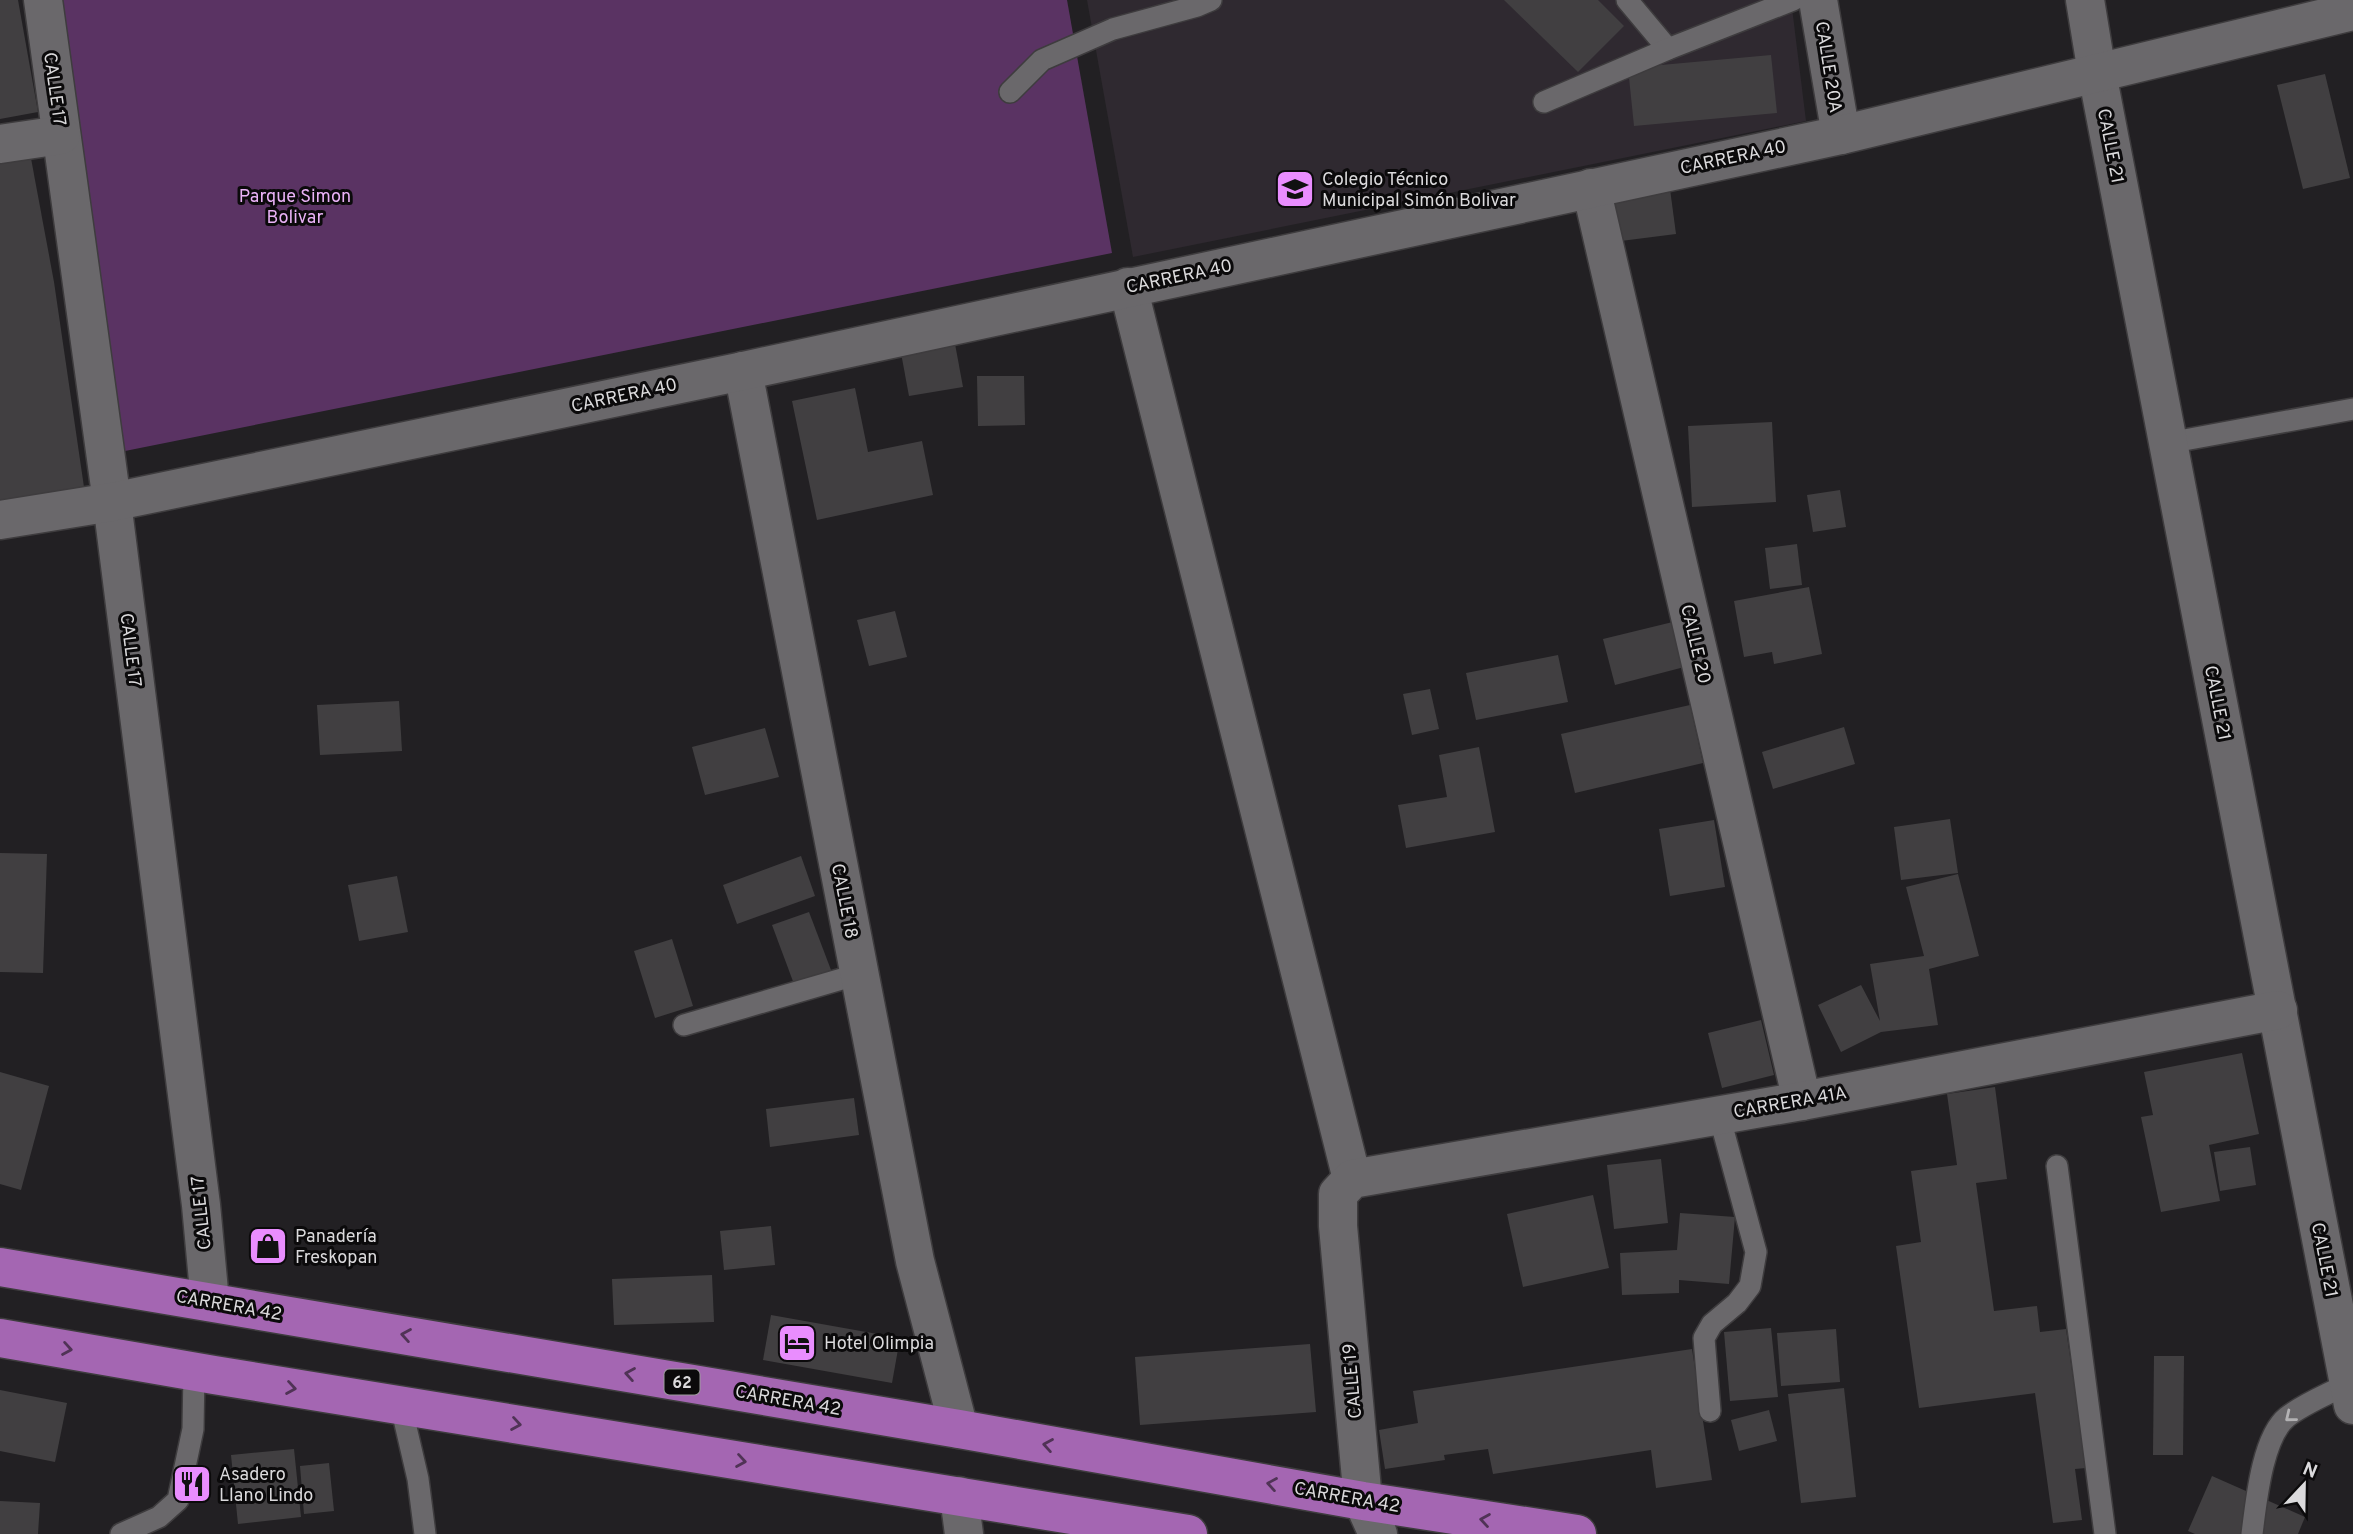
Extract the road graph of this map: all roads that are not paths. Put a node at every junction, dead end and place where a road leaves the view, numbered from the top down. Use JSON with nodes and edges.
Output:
{"nodes":[{"id":1,"x":43,"y":0,"type":"edge"},
{"id":2,"x":1211,"y":0,"type":"edge"},
{"id":3,"x":1627,"y":0,"type":"edge"},
{"id":4,"x":1818,"y":0,"type":"edge"},
{"id":5,"x":2085,"y":0,"type":"edge"},
{"id":6,"x":1782,"y":2,"type":"edge"},
{"id":7,"x":2353,"y":11,"type":"edge"},
{"id":8,"x":1668,"y":49,"type":"junction"},
{"id":9,"x":2097,"y":73,"type":"junction"},
{"id":10,"x":1010,"y":92,"type":"dead end"},
{"id":11,"x":1544,"y":102,"type":"dead end"},
{"id":12,"x":61,"y":135,"type":"junction"},
{"id":13,"x":1840,"y":135,"type":"junction"},
{"id":14,"x":0,"y":144,"type":"edge"},
{"id":15,"x":1591,"y":188,"type":"junction"},
{"id":16,"x":1128,"y":288,"type":"junction"},
{"id":17,"x":743,"y":371,"type":"junction"},
{"id":18,"x":2353,"y":409,"type":"edge"},
{"id":19,"x":2168,"y":443,"type":"junction"},
{"id":20,"x":112,"y":502,"type":"junction"},
{"id":21,"x":0,"y":520,"type":"edge"},
{"id":22,"x":859,"y":974,"type":"junction"},
{"id":23,"x":2278,"y":1010,"type":"junction"},
{"id":24,"x":684,"y":1025,"type":"dead end"},
{"id":25,"x":1801,"y":1101,"type":"junction"},
{"id":26,"x":1719,"y":1115,"type":"junction"},
{"id":27,"x":2056,"y":1166,"type":"dead end"},
{"id":28,"x":1352,"y":1179,"type":"junction"},
{"id":29,"x":0,"y":1267,"type":"edge"},
{"id":30,"x":210,"y":1302,"type":"junction"},
{"id":31,"x":0,"y":1338,"type":"edge"},
{"id":32,"x":194,"y":1372,"type":"junction"},
{"id":33,"x":2351,"y":1394,"type":"edge"},
{"id":34,"x":401,"y":1406,"type":"junction"},
{"id":35,"x":1710,"y":1411,"type":"dead end"},
{"id":36,"x":959,"y":1429,"type":"junction"},
{"id":37,"x":959,"y":1496,"type":"junction"},
{"id":38,"x":1371,"y":1517,"type":"edge"},
{"id":39,"x":121,"y":1534,"type":"edge"},
{"id":40,"x":425,"y":1534,"type":"edge"},
{"id":41,"x":964,"y":1534,"type":"edge"},
{"id":42,"x":1188,"y":1534,"type":"edge"},
{"id":43,"x":1577,"y":1534,"type":"edge"},
{"id":44,"x":2105,"y":1534,"type":"edge"},
{"id":45,"x":2252,"y":1534,"type":"edge"}],
"edges":[{"from":1,"to":12,"type":"street","name":"CALLE 17"},
{"from":2,"to":10,"type":"lane"},
{"from":3,"to":8,"type":"lane"},
{"from":4,"to":13,"type":"street","name":"CALLE 20A"},
{"from":5,"to":9,"type":"street","name":"CALLE 21"},
{"from":6,"to":8,"type":"lane"},
{"from":7,"to":9,"type":"street","name":"CARRERA 40"},
{"from":8,"to":11,"type":"lane"},
{"from":9,"to":13,"type":"street","name":"CARRERA 40"},
{"from":9,"to":19,"type":"street","name":"CALLE 21"},
{"from":12,"to":14,"type":"street"},
{"from":12,"to":20,"type":"street","name":"CALLE 17"},
{"from":13,"to":15,"type":"street","name":"CARRERA 40"},
{"from":15,"to":16,"type":"street","name":"CARRERA 40"},
{"from":15,"to":25,"type":"street","name":"CALLE 20"},
{"from":16,"to":17,"type":"street","name":"CARRERA 40"},
{"from":16,"to":28,"type":"street"},
{"from":17,"to":20,"type":"street","name":"CARRERA 40"},
{"from":17,"to":22,"type":"street","name":"CALLE 18"},
{"from":18,"to":19,"type":"lane"},
{"from":19,"to":23,"type":"street","name":"CALLE 21"},
{"from":20,"to":21,"type":"street","name":"CARRERA 40"},
{"from":20,"to":30,"type":"street","name":"CALLE 17"},
{"from":22,"to":24,"type":"lane"},
{"from":22,"to":36,"type":"street","name":"CALLE 18"},
{"from":23,"to":25,"type":"street","name":"CARRERA 41A"},
{"from":23,"to":33,"type":"street","name":"CALLE 21"},
{"from":25,"to":26,"type":"street","name":"CARRERA 41A"},
{"from":26,"to":28,"type":"street","name":"CARRERA 41A"},
{"from":26,"to":35,"type":"lane"},
{"from":27,"to":44,"type":"lane"},
{"from":28,"to":38,"type":"street","name":"CALLE 19"},
{"from":29,"to":30,"type":"highway","name":"CARRERA 42","number":"62"},
{"from":36,"to":30,"type":"highway","name":"CARRERA 42","number":"62","one_way":true},
{"from":31,"to":32,"type":"highway","one_way":true},
{"from":32,"to":34,"type":"highway","one_way":true},
{"from":32,"to":39,"type":"lane"},
{"from":33,"to":45,"type":"lane","one_way":true},
{"from":34,"to":37,"type":"highway","one_way":true},
{"from":34,"to":40,"type":"lane"},
{"from":38,"to":36,"type":"highway","name":"CARRERA 42","number":"62","one_way":true},
{"from":37,"to":41,"type":"street"},
{"from":37,"to":42,"type":"highway"},
{"from":43,"to":38,"type":"highway","name":"CARRERA 42","number":"62","one_way":true}]}
